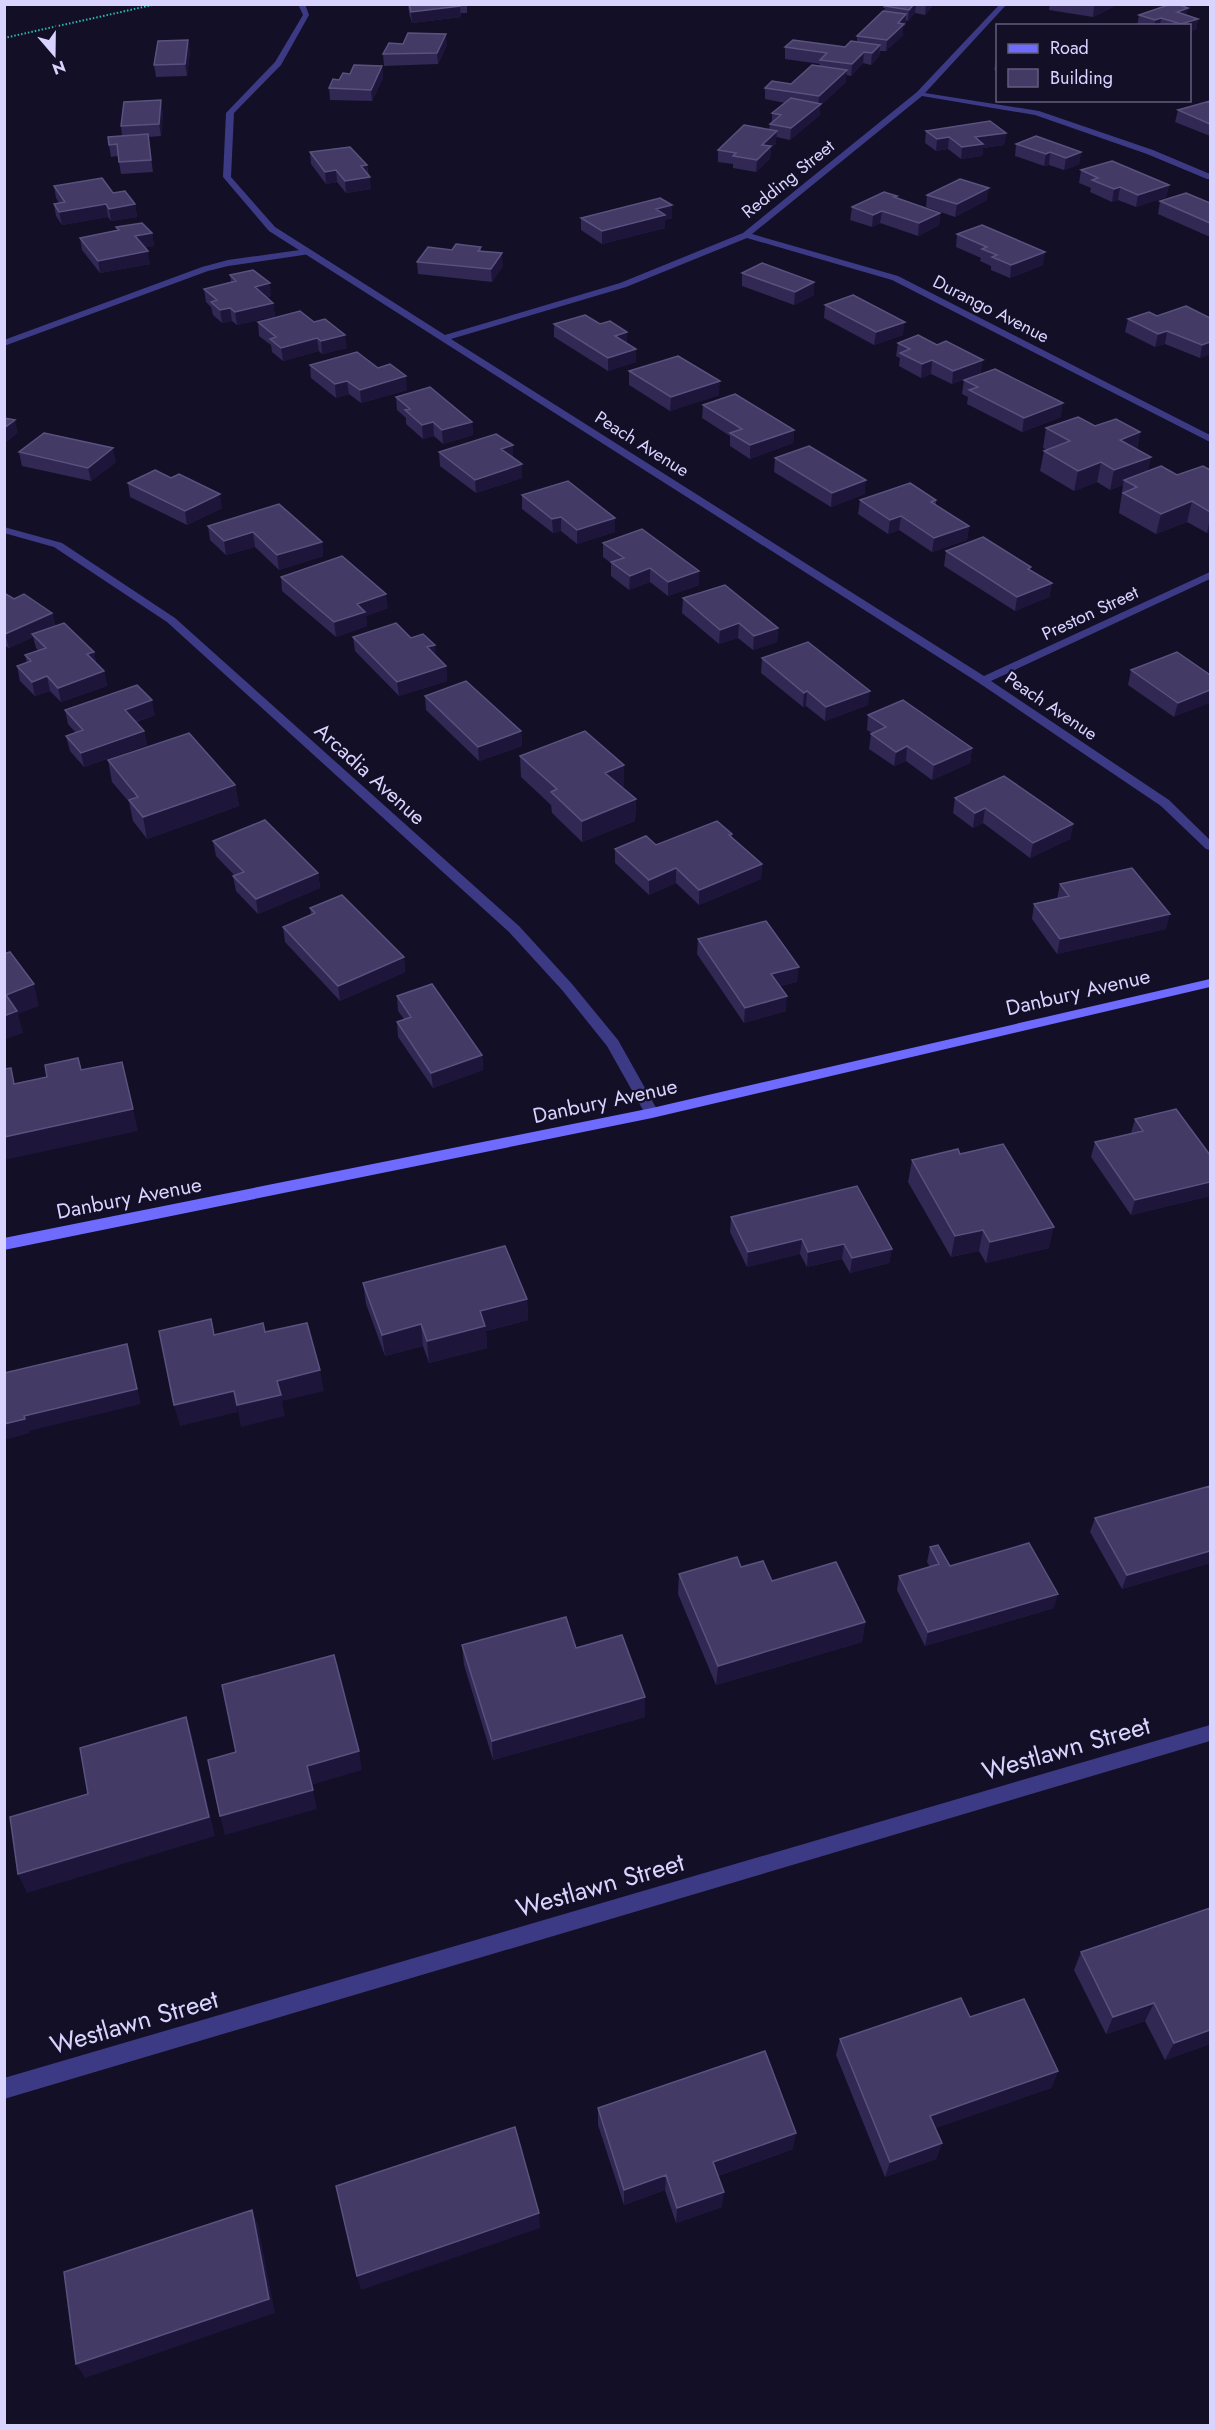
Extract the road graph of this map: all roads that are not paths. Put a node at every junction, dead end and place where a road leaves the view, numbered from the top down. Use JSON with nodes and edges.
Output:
{"nodes":[{"id":1,"x":301,"y":4,"type":"edge"},
{"id":2,"x":1004,"y":4,"type":"edge"},
{"id":3,"x":920,"y":94,"type":"junction"},
{"id":4,"x":1210,"y":177,"type":"edge"},
{"id":5,"x":746,"y":235,"type":"junction"},
{"id":6,"x":307,"y":252,"type":"junction"},
{"id":7,"x":445,"y":338,"type":"junction"},
{"id":8,"x":4,"y":344,"type":"edge"},
{"id":9,"x":1210,"y":439,"type":"edge"},
{"id":10,"x":4,"y":530,"type":"edge"},
{"id":11,"x":1210,"y":575,"type":"edge"},
{"id":12,"x":983,"y":681,"type":"junction"},
{"id":13,"x":1210,"y":846,"type":"edge"},
{"id":14,"x":1210,"y":983,"type":"edge"},
{"id":15,"x":652,"y":1113,"type":"junction"},
{"id":16,"x":4,"y":1244,"type":"edge"},
{"id":17,"x":1210,"y":1733,"type":"edge"},
{"id":18,"x":4,"y":2089,"type":"edge"}],
"edges":[{"from":1,"to":6,"type":"street","name":"Peach Avenue"},
{"from":2,"to":3,"type":"street","name":"Redding Street"},
{"from":3,"to":4,"type":"street"},
{"from":3,"to":5,"type":"street","name":"Redding Street"},
{"from":5,"to":7,"type":"street","name":"Redding Street"},
{"from":5,"to":9,"type":"street","name":"Durango Avenue"},
{"from":6,"to":7,"type":"street","name":"Peach Avenue"},
{"from":6,"to":8,"type":"street"},
{"from":7,"to":12,"type":"street","name":"Peach Avenue"},
{"from":10,"to":15,"type":"street","name":"Arcadia Avenue"},
{"from":11,"to":12,"type":"street","name":"Preston Street"},
{"from":12,"to":13,"type":"street","name":"Peach Avenue"},
{"from":14,"to":15,"type":"street","name":"Danbury Avenue"},
{"from":15,"to":16,"type":"street","name":"Danbury Avenue"},
{"from":17,"to":18,"type":"street","name":"Westlawn Street"}]}
